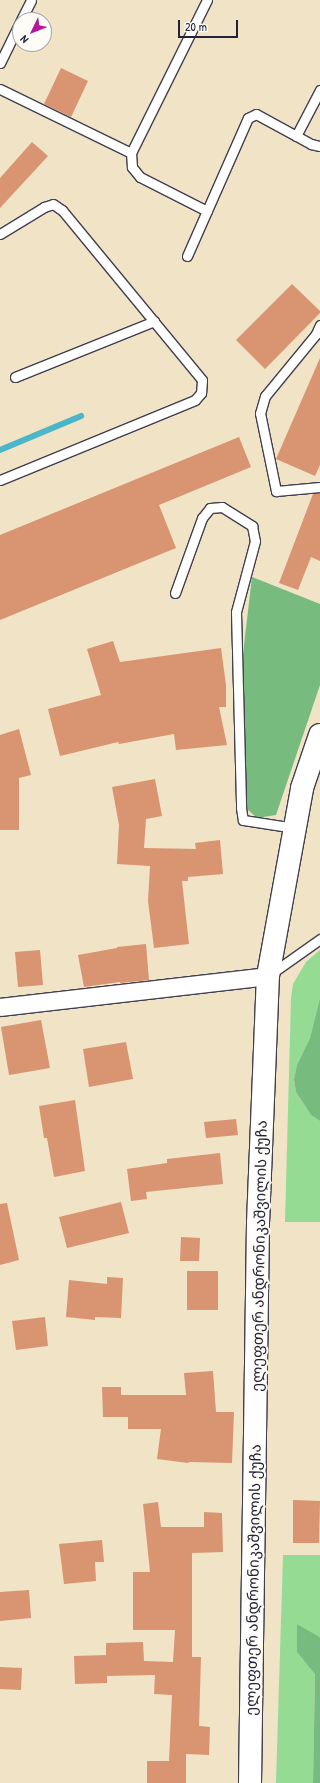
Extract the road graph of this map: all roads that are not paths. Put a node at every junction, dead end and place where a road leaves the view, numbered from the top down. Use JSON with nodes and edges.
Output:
{"nodes":[{"id":1,"x":30,"y":0,"type":"edge"},
{"id":2,"x":207,"y":0,"type":"edge"},
{"id":3,"x":24,"y":12,"type":"edge"},
{"id":4,"x":12,"y":38,"type":"edge"},
{"id":5,"x":0,"y":63,"type":"edge"},
{"id":6,"x":0,"y":89,"type":"edge"},
{"id":7,"x":320,"y":90,"type":"edge"},
{"id":8,"x":296,"y":136,"type":"junction"},
{"id":9,"x":320,"y":146,"type":"edge"},
{"id":10,"x":132,"y":153,"type":"junction"},
{"id":11,"x":207,"y":211,"type":"junction"},
{"id":12,"x":0,"y":234,"type":"edge"},
{"id":13,"x":187,"y":256,"type":"dead end"},
{"id":14,"x":154,"y":321,"type":"junction"},
{"id":15,"x":320,"y":325,"type":"edge"},
{"id":16,"x":15,"y":378,"type":"dead end"},
{"id":17,"x":0,"y":480,"type":"edge"},
{"id":18,"x":320,"y":487,"type":"edge"},
{"id":19,"x":175,"y":593,"type":"dead end"},
{"id":20,"x":320,"y":735,"type":"edge"},
{"id":21,"x":295,"y":828,"type":"junction"},
{"id":22,"x":320,"y":939,"type":"edge"},
{"id":23,"x":268,"y":976,"type":"junction"},
{"id":24,"x":0,"y":1007,"type":"edge"},
{"id":25,"x":250,"y":1783,"type":"edge"}],
"edges":[{"from":1,"to":3,"type":"lane"},
{"from":2,"to":10,"type":"lane"},
{"from":4,"to":5,"type":"lane"},
{"from":6,"to":10,"type":"lane"},
{"from":7,"to":8,"type":"lane"},
{"from":8,"to":9,"type":"lane"},
{"from":8,"to":11,"type":"lane"},
{"from":10,"to":11,"type":"lane"},
{"from":11,"to":13,"type":"lane"},
{"from":12,"to":14,"type":"lane"},
{"from":14,"to":16,"type":"lane"},
{"from":14,"to":17,"type":"lane"},
{"from":15,"to":18,"type":"lane"},
{"from":19,"to":21,"type":"lane"},
{"from":20,"to":21,"type":"main road","name":"ელეფთერ ანდრონიკაშვილის ქუჩა"},
{"from":21,"to":23,"type":"main road","name":"ელეფთერ ანდრონიკაშვილის ქუჩა"},
{"from":22,"to":23,"type":"lane"},
{"from":23,"to":24,"type":"street"},
{"from":23,"to":25,"type":"main road","name":"ელეფთერ ანდრონიკაშვილის ქუჩა"}]}
